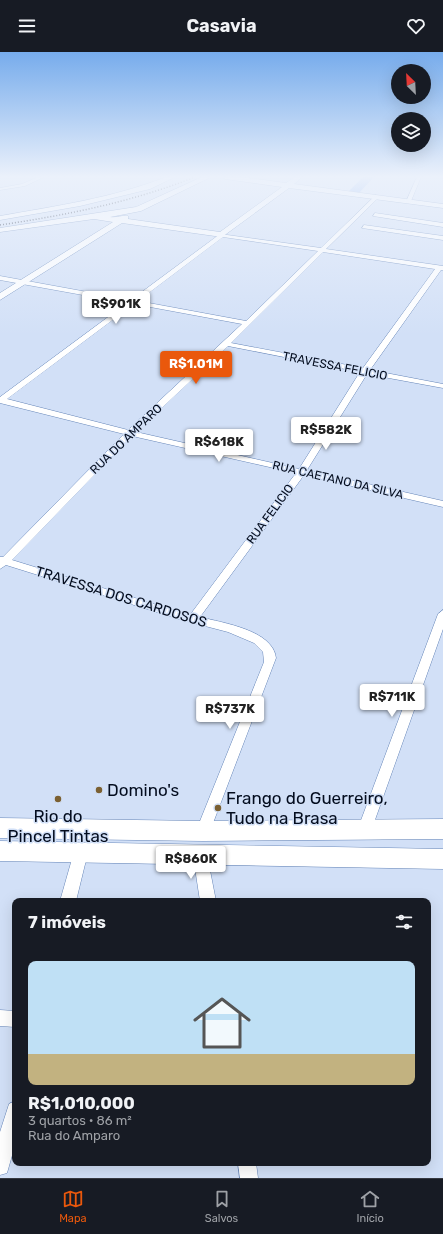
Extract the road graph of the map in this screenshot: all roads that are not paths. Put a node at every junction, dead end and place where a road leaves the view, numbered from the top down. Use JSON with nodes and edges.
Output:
{"nodes":[{"id":1,"x":106,"y":230,"type":"edge"},
{"id":2,"x":185,"y":230,"type":"edge"},
{"id":3,"x":229,"y":230,"type":"edge"},
{"id":4,"x":342,"y":230,"type":"edge"},
{"id":5,"x":382,"y":230,"type":"edge"},
{"id":6,"x":402,"y":230,"type":"edge"},
{"id":7,"x":400,"y":232,"type":"junction"},
{"id":8,"x":222,"y":235,"type":"junction"},
{"id":9,"x":443,"y":238,"type":"edge"},
{"id":10,"x":321,"y":250,"type":"junction"},
{"id":11,"x":441,"y":268,"type":"edge"},
{"id":12,"x":0,"y":278,"type":"edge"},
{"id":13,"x":23,"y":282,"type":"junction"},
{"id":14,"x":0,"y":297,"type":"edge"},
{"id":15,"x":132,"y":302,"type":"junction"},
{"id":16,"x":247,"y":323,"type":"junction"},
{"id":17,"x":226,"y":344,"type":"junction"},
{"id":18,"x":364,"y":372,"type":"junction"},
{"id":19,"x":443,"y":386,"type":"edge"},
{"id":20,"x":0,"y":400,"type":"edge"},
{"id":21,"x":130,"y":433,"type":"junction"},
{"id":22,"x":302,"y":471,"type":"junction"},
{"id":23,"x":443,"y":504,"type":"edge"},
{"id":24,"x":2,"y":562,"type":"edge"},
{"id":25,"x":443,"y":614,"type":"edge"},
{"id":26,"x":193,"y":619,"type":"junction"},
{"id":27,"x":0,"y":828,"type":"edge"},
{"id":28,"x":443,"y":829,"type":"edge"},
{"id":29,"x":364,"y":830,"type":"junction"},
{"id":30,"x":203,"y":831,"type":"junction"},
{"id":31,"x":0,"y":851,"type":"edge"},
{"id":32,"x":80,"y":852,"type":"junction"},
{"id":33,"x":200,"y":855,"type":"junction"},
{"id":34,"x":443,"y":859,"type":"edge"},
{"id":35,"x":69,"y":898,"type":"edge"},
{"id":36,"x":207,"y":898,"type":"edge"},
{"id":37,"x":0,"y":1018,"type":"edge"},
{"id":38,"x":12,"y":1019,"type":"edge"},
{"id":39,"x":12,"y":1121,"type":"edge"},
{"id":40,"x":0,"y":1166,"type":"edge"},
{"id":41,"x":248,"y":1166,"type":"edge"},
{"id":42,"x":250,"y":1178,"type":"edge"}],
"edges":[{"from":1,"to":13,"type":"main road"},
{"from":2,"to":8,"type":"main road"},
{"from":3,"to":8,"type":"main road"},
{"from":4,"to":10,"type":"street","name":"RUA DO AMPARO"},
{"from":5,"to":7,"type":"street"},
{"from":6,"to":7,"type":"street"},
{"from":7,"to":9,"type":"street"},
{"from":8,"to":10,"type":"street"},
{"from":8,"to":15,"type":"street"},
{"from":10,"to":11,"type":"street"},
{"from":10,"to":16,"type":"street","name":"RUA DO AMPARO"},
{"from":11,"to":18,"type":"street","name":"RUA FELICIO"},
{"from":12,"to":13,"type":"street"},
{"from":13,"to":14,"type":"main road"},
{"from":13,"to":15,"type":"street"},
{"from":15,"to":16,"type":"street"},
{"from":15,"to":20,"type":"street"},
{"from":16,"to":17,"type":"street","name":"RUA DO AMPARO"},
{"from":17,"to":18,"type":"street","name":"TRAVESSA FELICIO"},
{"from":17,"to":21,"type":"street","name":"RUA DO AMPARO"},
{"from":18,"to":19,"type":"street","name":"TRAVESSA FELICIO"},
{"from":18,"to":22,"type":"street","name":"RUA FELICIO"},
{"from":20,"to":21,"type":"street","name":"RUA CAETANO DA SILVA"},
{"from":21,"to":22,"type":"street","name":"RUA CAETANO DA SILVA"},
{"from":21,"to":24,"type":"street","name":"RUA DO AMPARO"},
{"from":22,"to":23,"type":"street","name":"RUA CAETANO DA SILVA"},
{"from":22,"to":26,"type":"street","name":"RUA FELICIO"},
{"from":24,"to":26,"type":"street","name":"TRAVESSA DOS CARDOSOS"},
{"from":25,"to":29,"type":"street"},
{"from":26,"to":30,"type":"street","name":"TRAVESSA DOS CARDOSOS"},
{"from":27,"to":30,"type":"main road"},
{"from":28,"to":29,"type":"main road"},
{"from":29,"to":30,"type":"main road"},
{"from":31,"to":32,"type":"main road"},
{"from":32,"to":33,"type":"main road"},
{"from":32,"to":35,"type":"street"},
{"from":33,"to":34,"type":"main road"},
{"from":33,"to":36,"type":"street"},
{"from":37,"to":38,"type":"street"},
{"from":39,"to":40,"type":"street"},
{"from":41,"to":42,"type":"street"}]}
